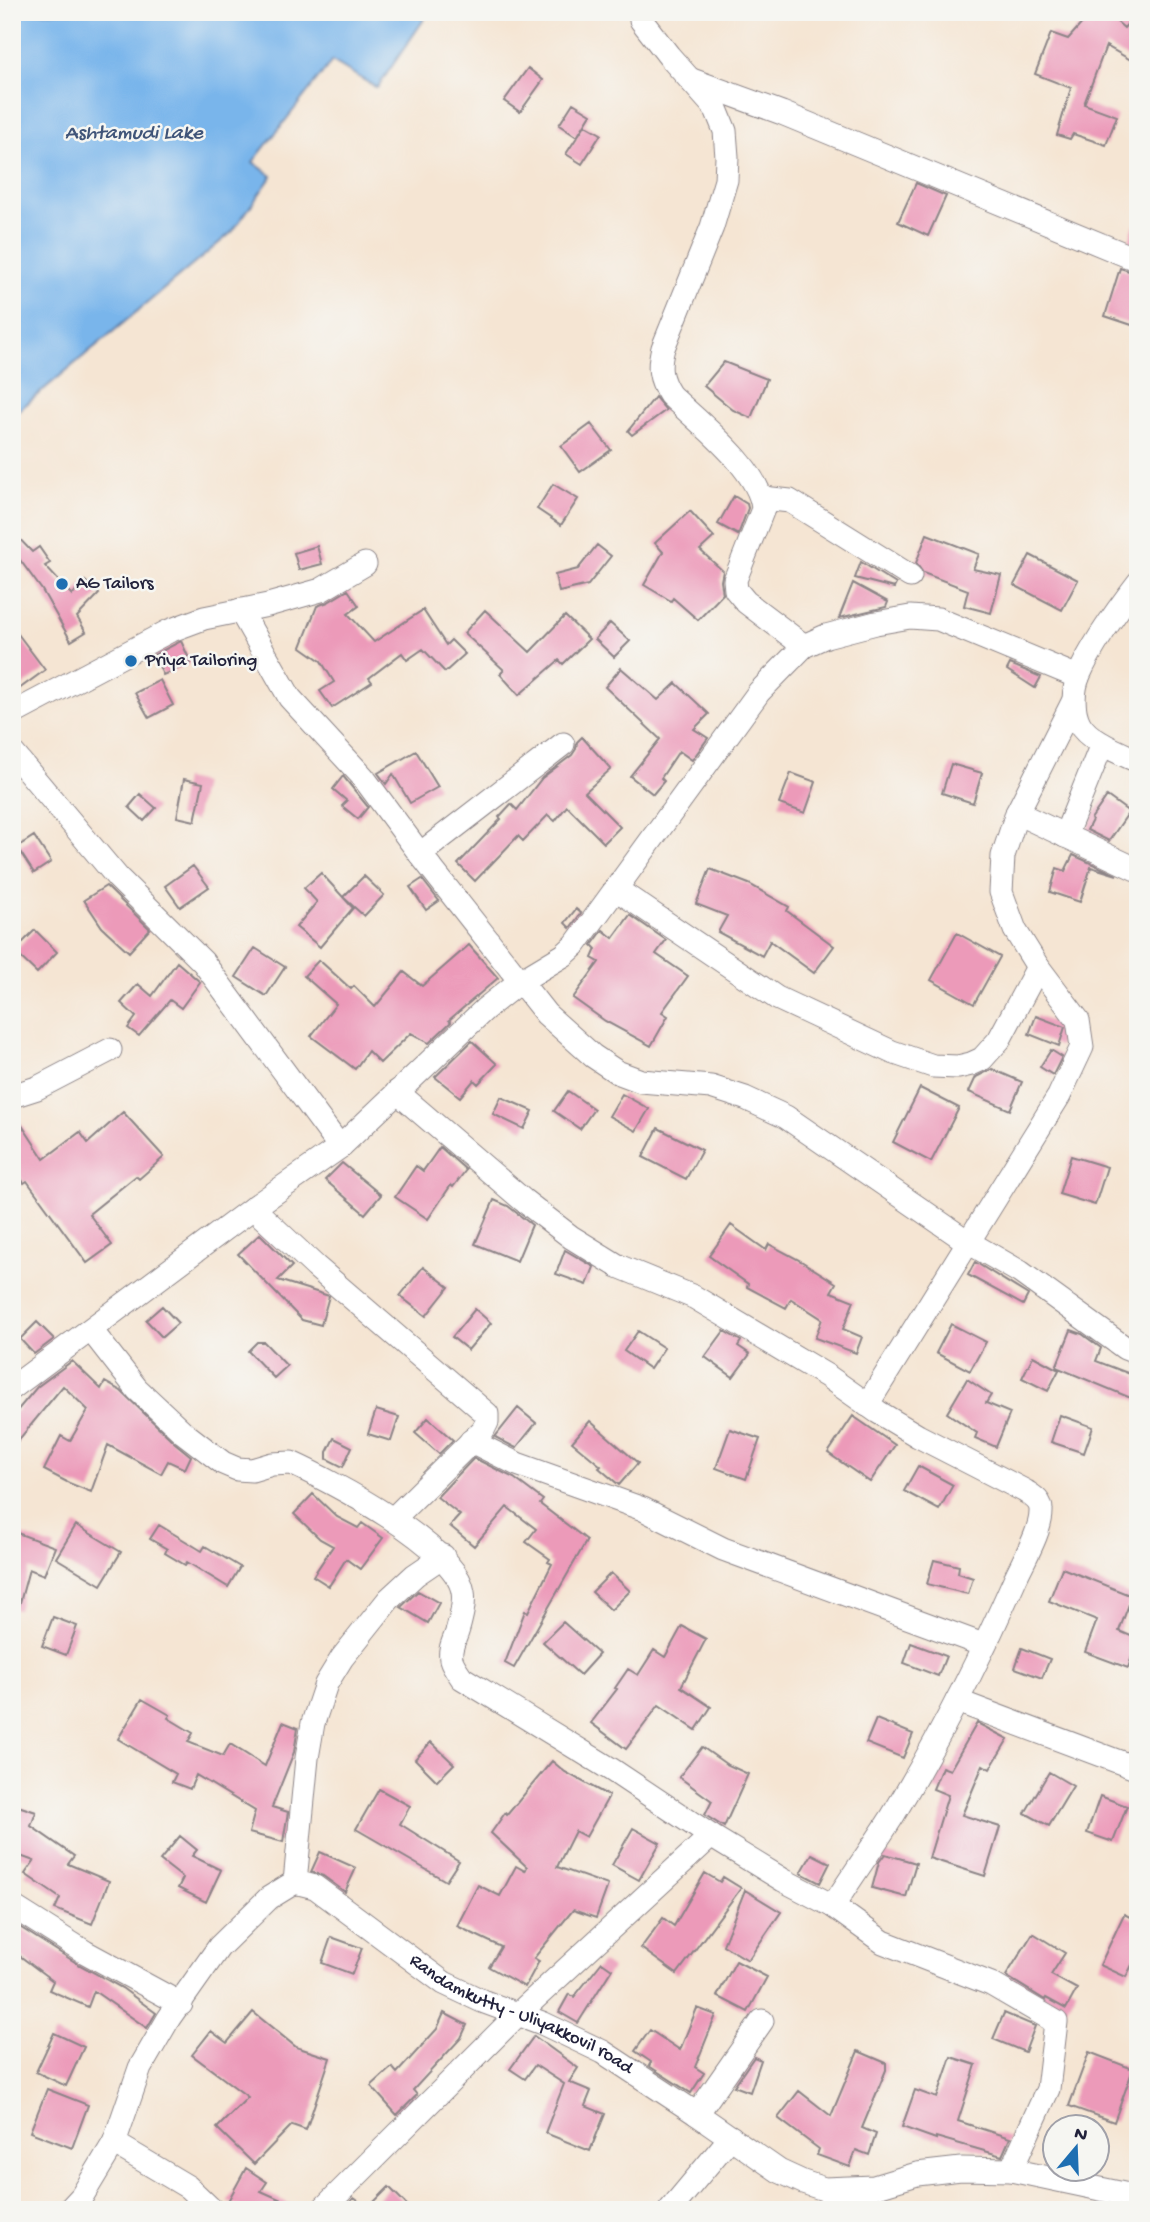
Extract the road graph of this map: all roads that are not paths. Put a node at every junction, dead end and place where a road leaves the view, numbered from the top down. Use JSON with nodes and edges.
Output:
{"nodes":[{"id":1,"x":641,"y":12,"type":"edge"},
{"id":2,"x":689,"y":79,"type":"junction"},
{"id":3,"x":1138,"y":260,"type":"edge"},
{"id":4,"x":762,"y":498,"type":"junction"},
{"id":5,"x":365,"y":564,"type":"dead end"},
{"id":6,"x":911,"y":576,"type":"dead end"},
{"id":7,"x":1138,"y":583,"type":"edge"},
{"id":8,"x":240,"y":610,"type":"junction"},
{"id":9,"x":804,"y":646,"type":"junction"},
{"id":10,"x":1078,"y":677,"type":"junction"},
{"id":11,"x":1073,"y":702,"type":"junction"},
{"id":12,"x":12,"y":714,"type":"edge"},
{"id":13,"x":564,"y":744,"type":"dead end"},
{"id":14,"x":1102,"y":744,"type":"junction"},
{"id":15,"x":12,"y":752,"type":"edge"},
{"id":16,"x":1138,"y":761,"type":"edge"},
{"id":17,"x":1017,"y":813,"type":"junction"},
{"id":18,"x":1065,"y":836,"type":"junction"},
{"id":19,"x":420,"y":854,"type":"junction"},
{"id":20,"x":1138,"y":870,"type":"edge"},
{"id":21,"x":616,"y":889,"type":"junction"},
{"id":22,"x":1038,"y":967,"type":"junction"},
{"id":23,"x":519,"y":982,"type":"junction"},
{"id":24,"x":110,"y":1050,"type":"dead end"},
{"id":25,"x":397,"y":1092,"type":"junction"},
{"id":26,"x":12,"y":1096,"type":"edge"},
{"id":27,"x":340,"y":1147,"type":"junction"},
{"id":28,"x":253,"y":1208,"type":"junction"},
{"id":29,"x":968,"y":1242,"type":"junction"},
{"id":30,"x":91,"y":1331,"type":"junction"},
{"id":31,"x":1138,"y":1353,"type":"edge"},
{"id":32,"x":12,"y":1388,"type":"edge"},
{"id":33,"x":867,"y":1405,"type":"junction"},
{"id":34,"x":471,"y":1441,"type":"junction"},
{"id":35,"x":393,"y":1519,"type":"junction"},
{"id":36,"x":443,"y":1556,"type":"junction"},
{"id":37,"x":983,"y":1645,"type":"junction"},
{"id":38,"x":957,"y":1701,"type":"junction"},
{"id":39,"x":1138,"y":1769,"type":"edge"},
{"id":40,"x":710,"y":1836,"type":"junction"},
{"id":41,"x":295,"y":1882,"type":"junction"},
{"id":42,"x":12,"y":1906,"type":"edge"},
{"id":43,"x":832,"y":1906,"type":"junction"},
{"id":44,"x":181,"y":2004,"type":"junction"},
{"id":45,"x":518,"y":2014,"type":"junction"},
{"id":46,"x":762,"y":2021,"type":"dead end"},
{"id":47,"x":697,"y":2114,"type":"junction"},
{"id":48,"x":731,"y":2137,"type":"junction"},
{"id":49,"x":114,"y":2143,"type":"junction"},
{"id":50,"x":1010,"y":2170,"type":"junction"},
{"id":51,"x":1138,"y":2197,"type":"edge"},
{"id":52,"x":873,"y":2198,"type":"edge"},
{"id":53,"x":69,"y":2210,"type":"edge"},
{"id":54,"x":212,"y":2210,"type":"edge"},
{"id":55,"x":322,"y":2210,"type":"edge"},
{"id":56,"x":670,"y":2210,"type":"edge"}],
"edges":[{"from":1,"to":2,"type":"street"},
{"from":2,"to":3,"type":"street"},
{"from":2,"to":4,"type":"street"},
{"from":4,"to":6,"type":"street"},
{"from":4,"to":9,"type":"street"},
{"from":5,"to":8,"type":"street"},
{"from":7,"to":10,"type":"street"},
{"from":8,"to":12,"type":"street"},
{"from":8,"to":19,"type":"street"},
{"from":9,"to":10,"type":"street"},
{"from":9,"to":21,"type":"street"},
{"from":10,"to":11,"type":"street"},
{"from":11,"to":14,"type":"street"},
{"from":11,"to":17,"type":"street"},
{"from":13,"to":19,"type":"street"},
{"from":14,"to":16,"type":"street"},
{"from":14,"to":18,"type":"street"},
{"from":15,"to":27,"type":"street"},
{"from":17,"to":18,"type":"street"},
{"from":17,"to":22,"type":"street"},
{"from":18,"to":20,"type":"street"},
{"from":19,"to":23,"type":"street"},
{"from":21,"to":22,"type":"street"},
{"from":21,"to":23,"type":"street"},
{"from":22,"to":29,"type":"street"},
{"from":23,"to":25,"type":"street"},
{"from":23,"to":29,"type":"street"},
{"from":24,"to":26,"type":"street"},
{"from":25,"to":27,"type":"street"},
{"from":25,"to":33,"type":"street"},
{"from":27,"to":28,"type":"street"},
{"from":28,"to":30,"type":"street"},
{"from":28,"to":34,"type":"street"},
{"from":29,"to":31,"type":"street"},
{"from":29,"to":33,"type":"street"},
{"from":30,"to":32,"type":"street"},
{"from":30,"to":35,"type":"street"},
{"from":33,"to":37,"type":"street"},
{"from":34,"to":35,"type":"street"},
{"from":34,"to":37,"type":"street"},
{"from":35,"to":36,"type":"street"},
{"from":36,"to":40,"type":"street"},
{"from":36,"to":41,"type":"street"},
{"from":37,"to":38,"type":"street"},
{"from":38,"to":39,"type":"street"},
{"from":38,"to":43,"type":"street"},
{"from":40,"to":43,"type":"street"},
{"from":40,"to":45,"type":"street"},
{"from":41,"to":44,"type":"street"},
{"from":41,"to":45,"type":"street","name":"Randamkutty - Uliyakkovil road"},
{"from":42,"to":44,"type":"street"},
{"from":43,"to":50,"type":"street"},
{"from":44,"to":49,"type":"street"},
{"from":45,"to":47,"type":"street","name":"Randamkutty - Uliyakkovil road"},
{"from":45,"to":55,"type":"street"},
{"from":46,"to":47,"type":"street"},
{"from":47,"to":48,"type":"street","name":"Randamkutty - Uliyakkovil road"},
{"from":48,"to":52,"type":"street","name":"Randamkutty - Uliyakkovil road"},
{"from":48,"to":56,"type":"street"},
{"from":49,"to":53,"type":"street"},
{"from":49,"to":54,"type":"street"},
{"from":50,"to":51,"type":"street","name":"Randamkutty - Uliyakkovil road"},
{"from":50,"to":52,"type":"street","name":"Randamkutty - Uliyakkovil road"}]}
